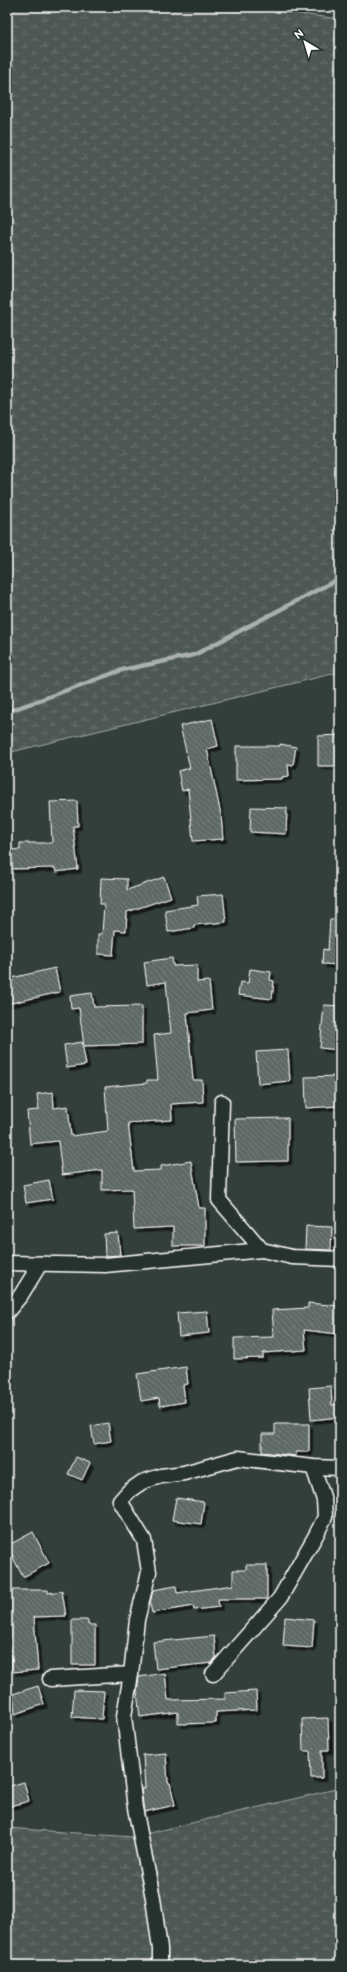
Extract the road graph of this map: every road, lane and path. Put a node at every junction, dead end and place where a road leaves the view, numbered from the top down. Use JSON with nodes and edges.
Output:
{"nodes":[{"id":1,"x":222,"y":1102,"type":"dead end"},
{"id":2,"x":262,"y":1250,"type":"junction"},
{"id":3,"x":340,"y":1259,"type":"edge"},
{"id":4,"x":7,"y":1263,"type":"edge"},
{"id":5,"x":40,"y":1264,"type":"junction"},
{"id":6,"x":7,"y":1312,"type":"edge"},
{"id":7,"x":312,"y":1467,"type":"junction"},
{"id":8,"x":340,"y":1468,"type":"edge"},
{"id":9,"x":131,"y":1674,"type":"junction"},
{"id":10,"x":213,"y":1674,"type":"dead end"},
{"id":11,"x":50,"y":1679,"type":"dead end"},
{"id":12,"x":160,"y":1965,"type":"edge"}],
"edges":[{"from":1,"to":2,"type":"street"},
{"from":2,"to":3,"type":"street"},
{"from":2,"to":5,"type":"street"},
{"from":4,"to":5,"type":"street"},
{"from":5,"to":6,"type":"street"},
{"from":7,"to":8,"type":"street"},
{"from":7,"to":9,"type":"street"},
{"from":7,"to":10,"type":"street"},
{"from":9,"to":11,"type":"street"},
{"from":9,"to":12,"type":"street"}]}
